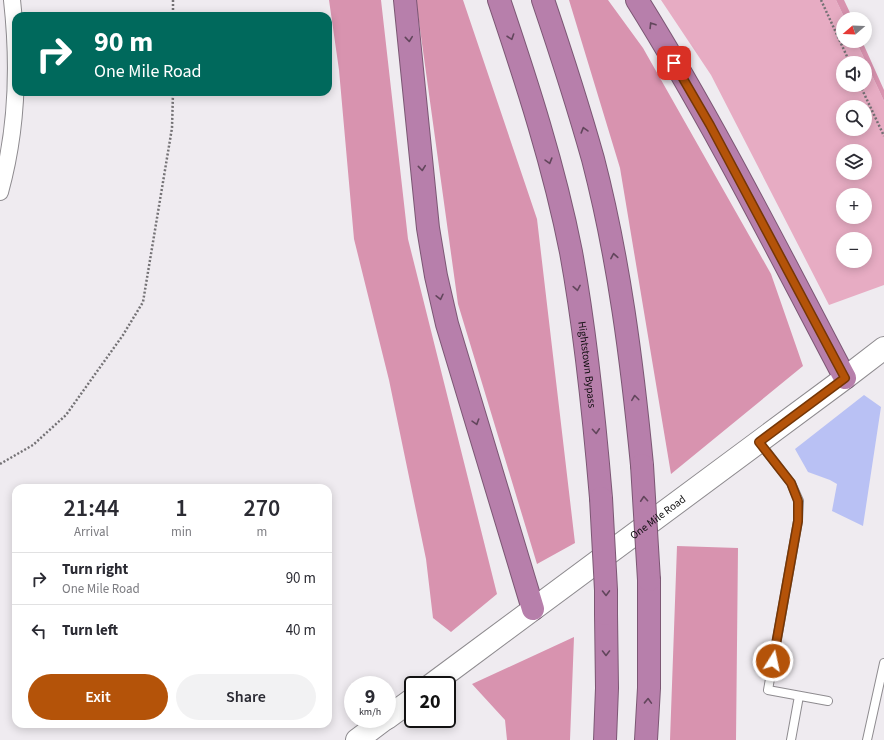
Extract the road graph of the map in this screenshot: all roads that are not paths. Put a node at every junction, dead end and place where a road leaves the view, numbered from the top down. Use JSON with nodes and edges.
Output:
{"nodes":[{"id":1,"x":12,"y":0,"type":"edge"},
{"id":2,"x":405,"y":0,"type":"edge"},
{"id":3,"x":499,"y":0,"type":"edge"},
{"id":4,"x":543,"y":0,"type":"edge"},
{"id":5,"x":637,"y":0,"type":"edge"},
{"id":6,"x":13,"y":12,"type":"edge"},
{"id":7,"x":15,"y":96,"type":"edge"},
{"id":8,"x":0,"y":192,"type":"edge"},
{"id":9,"x":884,"y":348,"type":"edge"},
{"id":10,"x":845,"y":378,"type":"junction"},
{"id":11,"x":759,"y":442,"type":"junction"},
{"id":12,"x":533,"y":609,"type":"junction"},
{"id":13,"x":884,"y":663,"type":"edge"},
{"id":14,"x":443,"y":676,"type":"edge"},
{"id":15,"x":799,"y":696,"type":"junction"},
{"id":16,"x":828,"y":701,"type":"dead end"},
{"id":17,"x":373,"y":728,"type":"edge"},
{"id":18,"x":357,"y":740,"type":"edge"},
{"id":19,"x":605,"y":740,"type":"edge"},
{"id":20,"x":646,"y":740,"type":"edge"},
{"id":21,"x":791,"y":740,"type":"edge"},
{"id":22,"x":867,"y":740,"type":"edge"}],
"edges":[{"from":1,"to":6,"type":"street"},
{"from":2,"to":12,"type":"highway","one_way":true},
{"from":3,"to":19,"type":"highway","name":"Hightstown Bypass","one_way":true,"bridge":true},
{"from":20,"to":4,"type":"highway","one_way":true,"bridge":true},
{"from":10,"to":5,"type":"highway","one_way":true},
{"from":7,"to":8,"type":"street"},
{"from":9,"to":10,"type":"street","name":"One Mile Road"},
{"from":10,"to":11,"type":"street","name":"One Mile Road"},
{"from":11,"to":12,"type":"street","name":"One Mile Road"},
{"from":11,"to":15,"type":"lane"},
{"from":12,"to":14,"type":"street","name":"One Mile Road"},
{"from":13,"to":22,"type":"lane"},
{"from":15,"to":16,"type":"lane"},
{"from":15,"to":21,"type":"lane"},
{"from":17,"to":18,"type":"street"}]}
